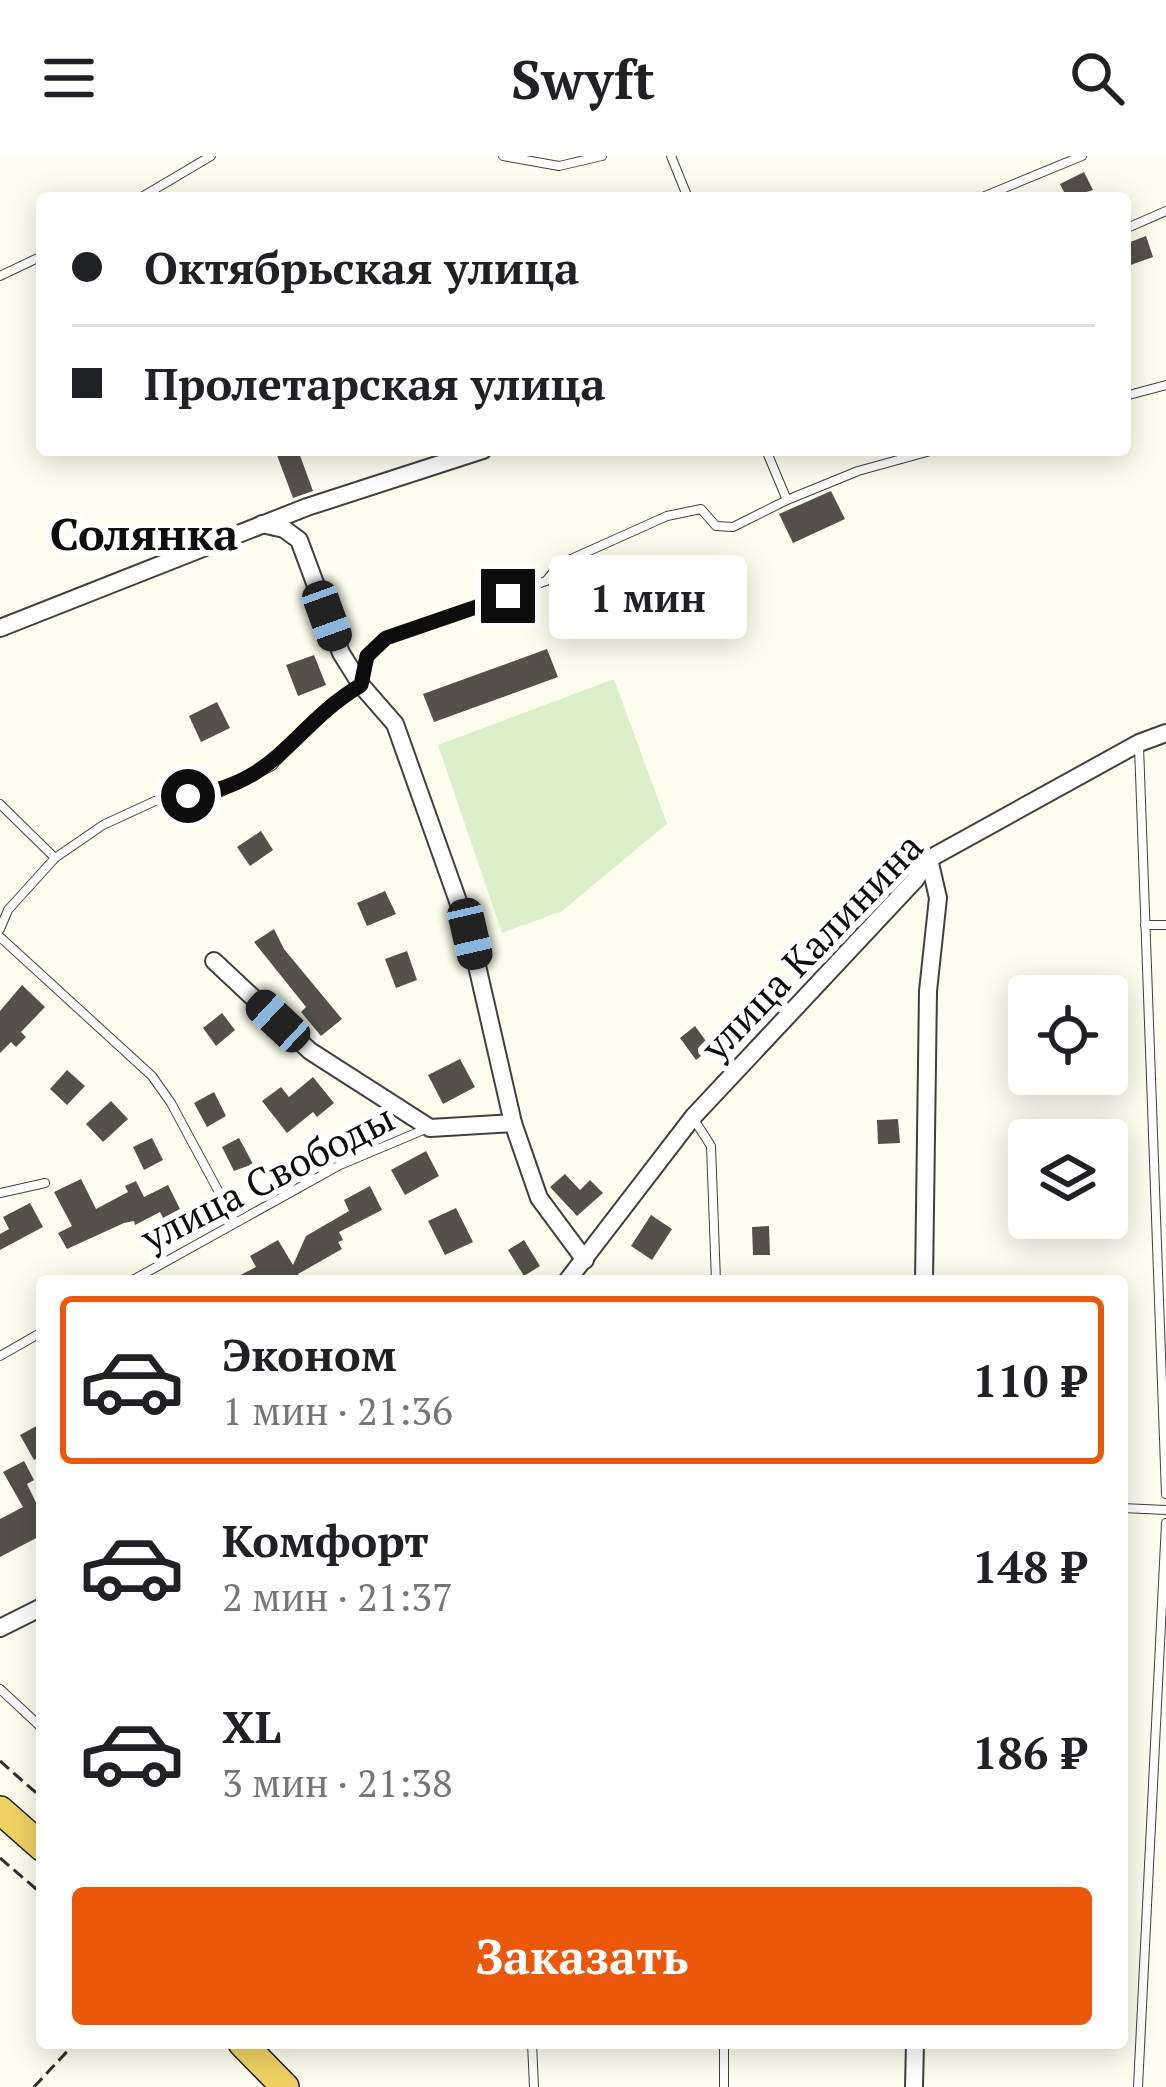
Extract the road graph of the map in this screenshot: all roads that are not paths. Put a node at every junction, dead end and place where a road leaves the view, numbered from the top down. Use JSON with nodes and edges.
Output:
{"nodes":[{"id":1,"x":212,"y":156,"type":"edge"},
{"id":2,"x":503,"y":156,"type":"edge"},
{"id":3,"x":602,"y":156,"type":"edge"},
{"id":4,"x":671,"y":156,"type":"edge"},
{"id":5,"x":1082,"y":156,"type":"edge"},
{"id":6,"x":150,"y":192,"type":"edge"},
{"id":7,"x":686,"y":192,"type":"edge"},
{"id":8,"x":995,"y":192,"type":"edge"},
{"id":9,"x":1166,"y":211,"type":"edge"},
{"id":10,"x":1131,"y":226,"type":"edge"},
{"id":11,"x":36,"y":259,"type":"edge"},
{"id":12,"x":0,"y":275,"type":"edge"},
{"id":13,"x":1166,"y":385,"type":"edge"},
{"id":14,"x":1131,"y":394,"type":"edge"},
{"id":15,"x":465,"y":456,"type":"edge"},
{"id":16,"x":769,"y":456,"type":"edge"},
{"id":17,"x":912,"y":456,"type":"edge"},
{"id":18,"x":787,"y":500,"type":"junction"},
{"id":19,"x":262,"y":524,"type":"junction"},
{"id":20,"x":0,"y":628,"type":"edge"},
{"id":21,"x":361,"y":685,"type":"junction"},
{"id":22,"x":1166,"y":733,"type":"edge"},
{"id":23,"x":1139,"y":743,"type":"junction"},
{"id":24,"x":0,"y":804,"type":"edge"},
{"id":25,"x":55,"y":858,"type":"junction"},
{"id":26,"x":929,"y":859,"type":"junction"},
{"id":27,"x":1144,"y":925,"type":"junction"},
{"id":28,"x":1166,"y":925,"type":"edge"},
{"id":29,"x":0,"y":933,"type":"edge"},
{"id":30,"x":214,"y":961,"type":"dead end"},
{"id":31,"x":1166,"y":1099,"type":"edge"},
{"id":32,"x":1150,"y":1100,"type":"junction"},
{"id":33,"x":693,"y":1117,"type":"junction"},
{"id":34,"x":513,"y":1123,"type":"junction"},
{"id":35,"x":430,"y":1128,"type":"junction"},
{"id":36,"x":45,"y":1183,"type":"dead end"},
{"id":37,"x":0,"y":1193,"type":"edge"},
{"id":38,"x":235,"y":1222,"type":"junction"},
{"id":39,"x":585,"y":1260,"type":"junction"},
{"id":40,"x":142,"y":1275,"type":"edge"},
{"id":41,"x":572,"y":1275,"type":"edge"},
{"id":42,"x":716,"y":1275,"type":"edge"},
{"id":43,"x":924,"y":1275,"type":"edge"},
{"id":44,"x":36,"y":1335,"type":"edge"},
{"id":45,"x":0,"y":1356,"type":"edge"},
{"id":46,"x":1166,"y":1494,"type":"edge"},
{"id":47,"x":1128,"y":1508,"type":"edge"},
{"id":48,"x":1166,"y":1510,"type":"edge"},
{"id":49,"x":1166,"y":1523,"type":"edge"},
{"id":50,"x":36,"y":1610,"type":"edge"},
{"id":51,"x":0,"y":1628,"type":"edge"},
{"id":52,"x":0,"y":1689,"type":"edge"},
{"id":53,"x":36,"y":1722,"type":"edge"},
{"id":54,"x":0,"y":1810,"type":"edge"},
{"id":55,"x":36,"y":1841,"type":"edge"},
{"id":56,"x":248,"y":2049,"type":"edge"},
{"id":57,"x":532,"y":2049,"type":"edge"},
{"id":58,"x":724,"y":2049,"type":"edge"},
{"id":59,"x":914,"y":2049,"type":"edge"},
{"id":60,"x":285,"y":2087,"type":"edge"},
{"id":61,"x":534,"y":2087,"type":"edge"},
{"id":62,"x":724,"y":2087,"type":"edge"},
{"id":63,"x":914,"y":2087,"type":"edge"},
{"id":64,"x":1138,"y":2087,"type":"edge"}],
"edges":[{"from":1,"to":6,"type":"lane"},
{"from":2,"to":3,"type":"lane"},
{"from":4,"to":7,"type":"lane"},
{"from":5,"to":8,"type":"lane"},
{"from":9,"to":10,"type":"lane"},
{"from":11,"to":12,"type":"lane"},
{"from":13,"to":14,"type":"lane"},
{"from":15,"to":19,"type":"street"},
{"from":16,"to":18,"type":"lane"},
{"from":17,"to":18,"type":"lane"},
{"from":18,"to":21,"type":"lane"},
{"from":19,"to":20,"type":"street"},
{"from":19,"to":21,"type":"street"},
{"from":21,"to":25,"type":"lane"},
{"from":21,"to":34,"type":"street"},
{"from":22,"to":23,"type":"street","name":"улица Калинина"},
{"from":23,"to":26,"type":"street","name":"улица Калинина"},
{"from":23,"to":27,"type":"lane"},
{"from":24,"to":25,"type":"lane"},
{"from":25,"to":29,"type":"lane"},
{"from":26,"to":33,"type":"street","name":"улица Калинина"},
{"from":26,"to":43,"type":"street"},
{"from":27,"to":28,"type":"lane"},
{"from":27,"to":32,"type":"lane"},
{"from":29,"to":38,"type":"lane"},
{"from":30,"to":35,"type":"street"},
{"from":31,"to":32,"type":"lane"},
{"from":32,"to":46,"type":"lane"},
{"from":33,"to":39,"type":"street","name":"улица Калинина"},
{"from":33,"to":42,"type":"lane"},
{"from":34,"to":35,"type":"street"},
{"from":34,"to":39,"type":"street"},
{"from":35,"to":38,"type":"lane","name":"улица Свободы"},
{"from":36,"to":37,"type":"lane"},
{"from":38,"to":40,"type":"lane","name":"улица Свободы"},
{"from":39,"to":41,"type":"street","name":"улица Калинина"},
{"from":44,"to":45,"type":"lane"},
{"from":47,"to":48,"type":"lane"},
{"from":49,"to":64,"type":"lane"},
{"from":50,"to":51,"type":"street"},
{"from":52,"to":53,"type":"lane"},
{"from":54,"to":55,"type":"highway"},
{"from":56,"to":60,"type":"highway"},
{"from":57,"to":61,"type":"lane"},
{"from":58,"to":62,"type":"lane"},
{"from":59,"to":63,"type":"street"}]}
